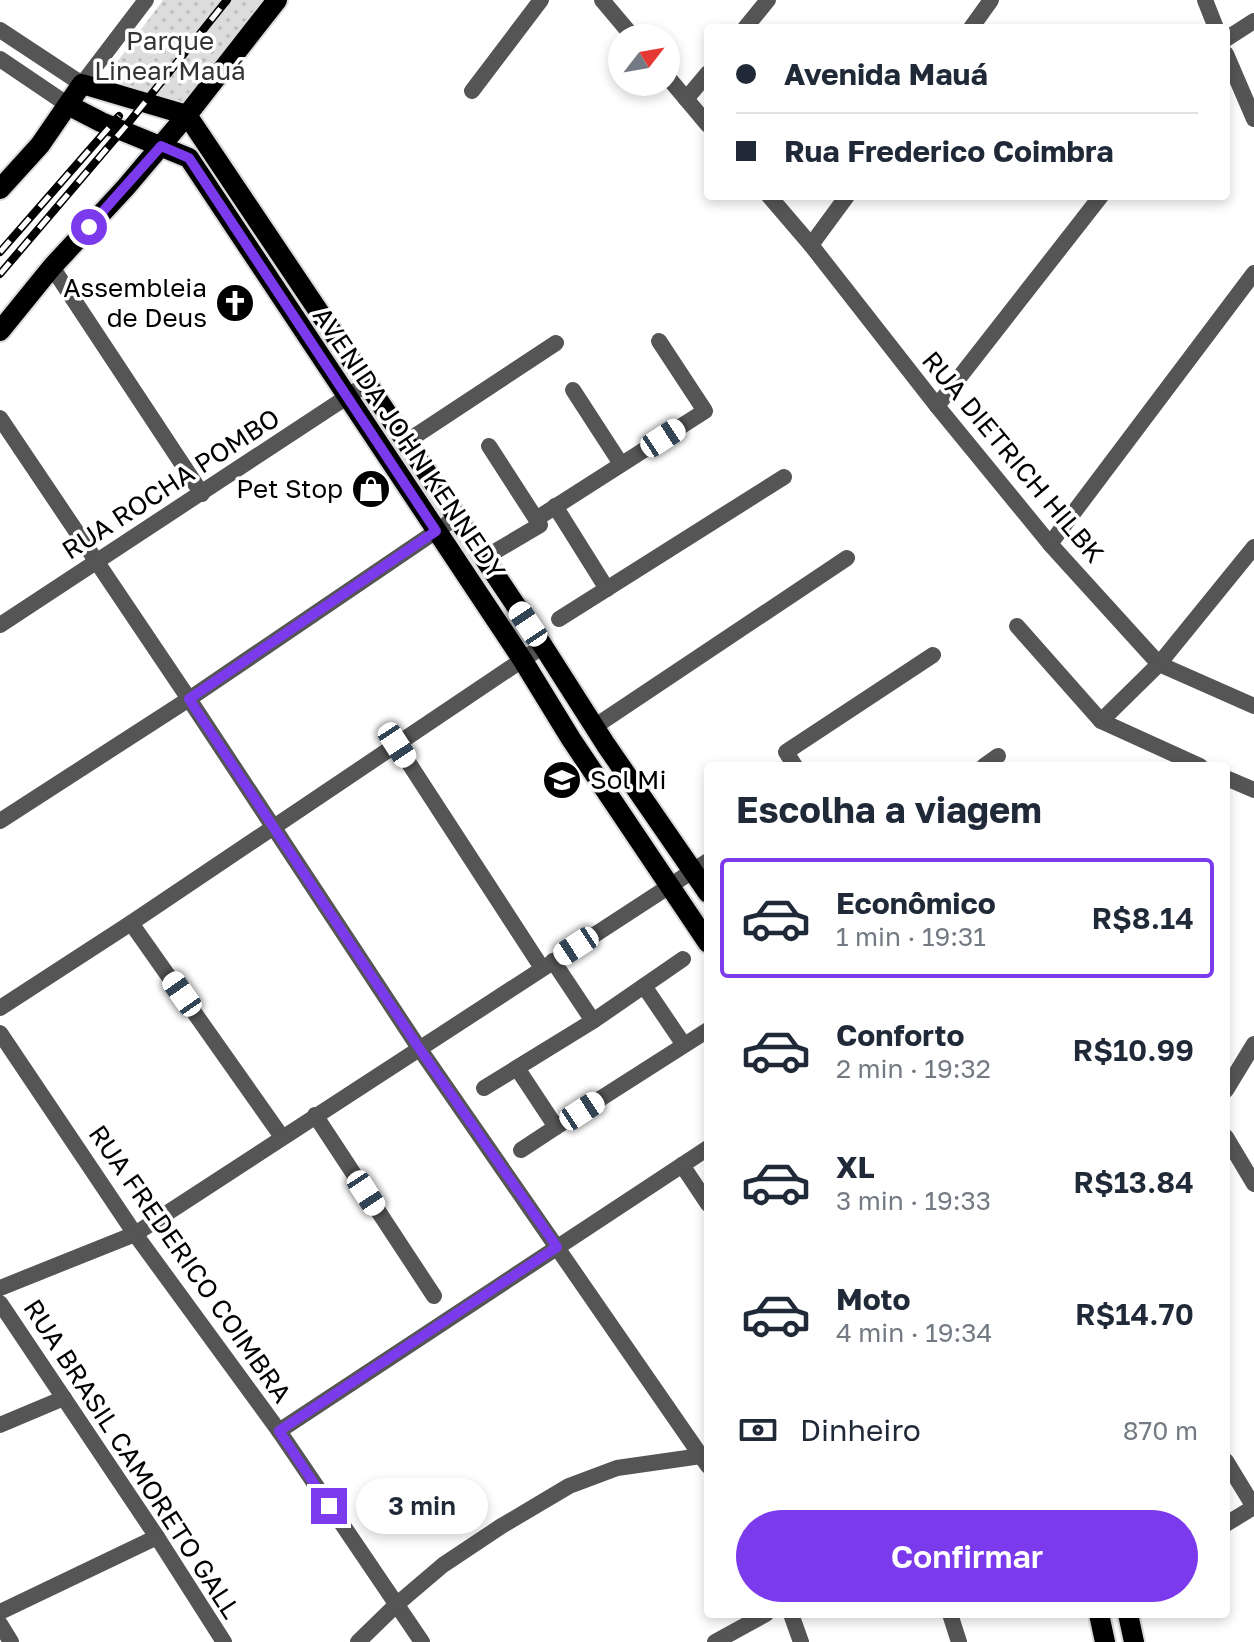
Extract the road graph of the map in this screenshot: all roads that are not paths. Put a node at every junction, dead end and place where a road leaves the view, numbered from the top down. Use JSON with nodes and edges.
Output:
{"nodes":[{"id":1,"x":146,"y":0,"type":"edge"},
{"id":2,"x":277,"y":0,"type":"edge"},
{"id":3,"x":541,"y":0,"type":"edge"},
{"id":4,"x":602,"y":0,"type":"edge"},
{"id":5,"x":768,"y":0,"type":"edge"},
{"id":6,"x":991,"y":0,"type":"edge"},
{"id":7,"x":1205,"y":0,"type":"edge"},
{"id":8,"x":1254,"y":21,"type":"edge"},
{"id":9,"x":622,"y":24,"type":"edge"},
{"id":10,"x":748,"y":24,"type":"edge"},
{"id":11,"x":974,"y":24,"type":"edge"},
{"id":12,"x":1214,"y":24,"type":"edge"},
{"id":13,"x":0,"y":30,"type":"edge"},
{"id":14,"x":1230,"y":36,"type":"edge"},
{"id":15,"x":0,"y":59,"type":"edge"},
{"id":16,"x":1230,"y":63,"type":"edge"},
{"id":17,"x":704,"y":78,"type":"edge"},
{"id":18,"x":82,"y":84,"type":"junction"},
{"id":19,"x":472,"y":91,"type":"dead end"},
{"id":20,"x":680,"y":92,"type":"edge"},
{"id":21,"x":686,"y":99,"type":"junction"},
{"id":22,"x":68,"y":105,"type":"junction"},
{"id":23,"x":187,"y":115,"type":"junction"},
{"id":24,"x":1254,"y":119,"type":"edge"},
{"id":25,"x":704,"y":120,"type":"edge"},
{"id":26,"x":161,"y":146,"type":"junction"},
{"id":27,"x":0,"y":189,"type":"edge"},
{"id":28,"x":772,"y":200,"type":"edge"},
{"id":29,"x":844,"y":200,"type":"edge"},
{"id":30,"x":1098,"y":200,"type":"edge"},
{"id":31,"x":811,"y":245,"type":"junction"},
{"id":32,"x":52,"y":267,"type":"junction"},
{"id":33,"x":1254,"y":273,"type":"edge"},
{"id":34,"x":0,"y":331,"type":"edge"},
{"id":35,"x":659,"y":341,"type":"dead end"},
{"id":36,"x":556,"y":343,"type":"dead end"},
{"id":37,"x":368,"y":383,"type":"junction"},
{"id":38,"x":573,"y":390,"type":"dead end"},
{"id":39,"x":347,"y":396,"type":"junction"},
{"id":40,"x":937,"y":406,"type":"junction"},
{"id":41,"x":0,"y":418,"type":"edge"},
{"id":42,"x":406,"y":442,"type":"junction"},
{"id":43,"x":489,"y":446,"type":"dead end"},
{"id":44,"x":621,"y":464,"type":"junction"},
{"id":45,"x":784,"y":477,"type":"dead end"},
{"id":46,"x":202,"y":494,"type":"junction"},
{"id":47,"x":555,"y":506,"type":"junction"},
{"id":48,"x":457,"y":517,"type":"junction"},
{"id":49,"x":536,"y":519,"type":"junction"},
{"id":50,"x":436,"y":531,"type":"junction"},
{"id":51,"x":1050,"y":544,"type":"junction"},
{"id":52,"x":1254,"y":547,"type":"edge"},
{"id":53,"x":484,"y":558,"type":"junction"},
{"id":54,"x":847,"y":558,"type":"dead end"},
{"id":55,"x":95,"y":562,"type":"junction"},
{"id":56,"x":607,"y":589,"type":"junction"},
{"id":57,"x":559,"y":619,"type":"dead end"},
{"id":58,"x":0,"y":625,"type":"edge"},
{"id":59,"x":1017,"y":626,"type":"dead end"},
{"id":60,"x":543,"y":646,"type":"junction"},
{"id":61,"x":933,"y":655,"type":"dead end"},
{"id":62,"x":522,"y":659,"type":"junction"},
{"id":63,"x":1159,"y":664,"type":"junction"},
{"id":64,"x":189,"y":699,"type":"junction"},
{"id":65,"x":1254,"y":706,"type":"edge"},
{"id":66,"x":1101,"y":721,"type":"junction"},
{"id":67,"x":594,"y":727,"type":"junction"},
{"id":68,"x":397,"y":745,"type":"junction"},
{"id":69,"x":998,"y":756,"type":"dead end"},
{"id":70,"x":792,"y":762,"type":"edge"},
{"id":71,"x":990,"y":762,"type":"edge"},
{"id":72,"x":1191,"y":762,"type":"edge"},
{"id":73,"x":1230,"y":780,"type":"edge"},
{"id":74,"x":1254,"y":790,"type":"edge"},
{"id":75,"x":0,"y":821,"type":"edge"},
{"id":76,"x":273,"y":827,"type":"junction"},
{"id":77,"x":700,"y":865,"type":"edge"},
{"id":78,"x":669,"y":885,"type":"junction"},
{"id":79,"x":131,"y":923,"type":"junction"},
{"id":80,"x":704,"y":937,"type":"edge"},
{"id":81,"x":683,"y":959,"type":"dead end"},
{"id":82,"x":547,"y":965,"type":"junction"},
{"id":83,"x":644,"y":986,"type":"junction"},
{"id":84,"x":0,"y":1008,"type":"edge"},
{"id":85,"x":593,"y":1021,"type":"junction"},
{"id":86,"x":704,"y":1032,"type":"edge"},
{"id":87,"x":0,"y":1033,"type":"edge"},
{"id":88,"x":1254,"y":1044,"type":"edge"},
{"id":89,"x":684,"y":1045,"type":"junction"},
{"id":90,"x":419,"y":1048,"type":"junction"},
{"id":91,"x":517,"y":1068,"type":"junction"},
{"id":92,"x":1230,"y":1083,"type":"edge"},
{"id":93,"x":484,"y":1088,"type":"dead end"},
{"id":94,"x":315,"y":1115,"type":"junction"},
{"id":95,"x":556,"y":1127,"type":"junction"},
{"id":96,"x":282,"y":1137,"type":"junction"},
{"id":97,"x":1230,"y":1144,"type":"edge"},
{"id":98,"x":521,"y":1150,"type":"dead end"},
{"id":99,"x":704,"y":1151,"type":"edge"},
{"id":100,"x":682,"y":1165,"type":"junction"},
{"id":101,"x":1254,"y":1184,"type":"edge"},
{"id":102,"x":704,"y":1198,"type":"edge"},
{"id":103,"x":135,"y":1234,"type":"junction"},
{"id":104,"x":557,"y":1247,"type":"junction"},
{"id":105,"x":0,"y":1288,"type":"edge"},
{"id":106,"x":434,"y":1296,"type":"dead end"},
{"id":107,"x":0,"y":1303,"type":"edge"},
{"id":108,"x":64,"y":1398,"type":"junction"},
{"id":109,"x":0,"y":1425,"type":"edge"},
{"id":110,"x":279,"y":1431,"type":"junction"},
{"id":111,"x":704,"y":1456,"type":"edge"},
{"id":112,"x":704,"y":1459,"type":"edge"},
{"id":113,"x":1230,"y":1468,"type":"edge"},
{"id":114,"x":1254,"y":1507,"type":"edge"},
{"id":115,"x":1230,"y":1522,"type":"edge"},
{"id":116,"x":157,"y":1537,"type":"junction"},
{"id":117,"x":396,"y":1605,"type":"junction"},
{"id":118,"x":0,"y":1612,"type":"edge"},
{"id":119,"x":759,"y":1618,"type":"edge"},
{"id":120,"x":792,"y":1618,"type":"edge"},
{"id":121,"x":951,"y":1618,"type":"edge"},
{"id":122,"x":1100,"y":1618,"type":"edge"},
{"id":123,"x":1129,"y":1618,"type":"edge"},
{"id":124,"x":0,"y":1624,"type":"edge"},
{"id":125,"x":11,"y":1642,"type":"edge"},
{"id":126,"x":224,"y":1642,"type":"edge"},
{"id":127,"x":358,"y":1642,"type":"edge"},
{"id":128,"x":422,"y":1642,"type":"edge"},
{"id":129,"x":715,"y":1642,"type":"edge"},
{"id":130,"x":801,"y":1642,"type":"edge"},
{"id":131,"x":959,"y":1642,"type":"edge"},
{"id":132,"x":1105,"y":1642,"type":"edge"},
{"id":133,"x":1134,"y":1642,"type":"edge"}],
"edges":[{"from":1,"to":18,"type":"street"},
{"from":2,"to":23,"type":"main road"},
{"from":3,"to":19,"type":"street"},
{"from":4,"to":9,"type":"street"},
{"from":5,"to":10,"type":"street"},
{"from":6,"to":11,"type":"street"},
{"from":7,"to":12,"type":"street"},
{"from":8,"to":14,"type":"street"},
{"from":13,"to":18,"type":"street"},
{"from":15,"to":22,"type":"street"},
{"from":16,"to":24,"type":"street"},
{"from":17,"to":21,"type":"street"},
{"from":18,"to":22,"type":"main road"},
{"from":18,"to":23,"type":"main road"},
{"from":20,"to":21,"type":"street"},
{"from":21,"to":25,"type":"street"},
{"from":22,"to":26,"type":"main road","name":"AVENIDA JOHN KENNEDY"},
{"from":22,"to":27,"type":"main road"},
{"from":23,"to":26,"type":"main road"},
{"from":23,"to":37,"type":"main road","name":"AVENIDA JOHN KENNEDY"},
{"from":26,"to":32,"type":"main road"},
{"from":26,"to":39,"type":"main road","name":"AVENIDA JOHN KENNEDY"},
{"from":28,"to":31,"type":"street","name":"RUA DIETRICH HILBK"},
{"from":29,"to":31,"type":"street"},
{"from":30,"to":40,"type":"street"},
{"from":31,"to":40,"type":"street","name":"RUA DIETRICH HILBK"},
{"from":32,"to":34,"type":"main road"},
{"from":32,"to":46,"type":"street"},
{"from":33,"to":51,"type":"street"},
{"from":35,"to":44,"type":"street"},
{"from":36,"to":42,"type":"street"},
{"from":37,"to":39,"type":"street","name":"RUA ROCHA POMBO"},
{"from":37,"to":42,"type":"main road","name":"AVENIDA JOHN KENNEDY"},
{"from":38,"to":44,"type":"street"},
{"from":39,"to":46,"type":"street","name":"RUA ROCHA POMBO"},
{"from":39,"to":50,"type":"main road","name":"AVENIDA JOHN KENNEDY"},
{"from":40,"to":51,"type":"street","name":"RUA DIETRICH HILBK"},
{"from":41,"to":55,"type":"street"},
{"from":42,"to":48,"type":"main road","name":"AVENIDA JOHN KENNEDY"},
{"from":43,"to":49,"type":"street"},
{"from":44,"to":47,"type":"street"},
{"from":45,"to":56,"type":"street"},
{"from":46,"to":55,"type":"street","name":"RUA ROCHA POMBO"},
{"from":47,"to":49,"type":"street"},
{"from":47,"to":56,"type":"street"},
{"from":48,"to":50,"type":"street"},
{"from":48,"to":53,"type":"main road","name":"AVENIDA JOHN KENNEDY"},
{"from":49,"to":53,"type":"street"},
{"from":50,"to":62,"type":"main road","name":"AVENIDA JOHN KENNEDY"},
{"from":50,"to":64,"type":"street"},
{"from":51,"to":63,"type":"street","name":"RUA DIETRICH HILBK"},
{"from":52,"to":63,"type":"street"},
{"from":53,"to":60,"type":"main road","name":"AVENIDA JOHN KENNEDY"},
{"from":54,"to":67,"type":"street"},
{"from":55,"to":58,"type":"street","name":"RUA ROCHA POMBO"},
{"from":55,"to":64,"type":"street"},
{"from":56,"to":57,"type":"street"},
{"from":59,"to":66,"type":"street"},
{"from":60,"to":62,"type":"street"},
{"from":60,"to":67,"type":"main road","name":"AVENIDA JOHN KENNEDY"},
{"from":61,"to":70,"type":"street"},
{"from":62,"to":68,"type":"street"},
{"from":62,"to":78,"type":"main road","name":"AVENIDA JOHN KENNEDY"},
{"from":63,"to":65,"type":"street","name":"RUA DIETRICH HILBK"},
{"from":63,"to":66,"type":"street"},
{"from":64,"to":75,"type":"street"},
{"from":64,"to":76,"type":"street"},
{"from":66,"to":72,"type":"street"},
{"from":67,"to":77,"type":"main road","name":"AVENIDA JOHN KENNEDY"},
{"from":68,"to":76,"type":"street"},
{"from":68,"to":82,"type":"street"},
{"from":69,"to":71,"type":"street"},
{"from":73,"to":74,"type":"street"},
{"from":76,"to":79,"type":"street"},
{"from":76,"to":90,"type":"street"},
{"from":77,"to":78,"type":"street"},
{"from":78,"to":80,"type":"main road","name":"AVENIDA JOHN KENNEDY"},
{"from":78,"to":82,"type":"street"},
{"from":79,"to":84,"type":"street"},
{"from":79,"to":96,"type":"street"},
{"from":81,"to":83,"type":"street"},
{"from":82,"to":85,"type":"street"},
{"from":82,"to":90,"type":"street"},
{"from":83,"to":85,"type":"street"},
{"from":83,"to":89,"type":"street"},
{"from":85,"to":91,"type":"street"},
{"from":86,"to":89,"type":"street"},
{"from":87,"to":103,"type":"street","name":"RUA FREDERICO COIMBRA"},
{"from":88,"to":92,"type":"street"},
{"from":89,"to":95,"type":"street"},
{"from":90,"to":94,"type":"street"},
{"from":90,"to":104,"type":"street"},
{"from":91,"to":93,"type":"street"},
{"from":91,"to":95,"type":"street"},
{"from":94,"to":96,"type":"street"},
{"from":94,"to":106,"type":"street"},
{"from":95,"to":98,"type":"street"},
{"from":96,"to":103,"type":"street"},
{"from":97,"to":101,"type":"street"},
{"from":99,"to":100,"type":"street"},
{"from":100,"to":102,"type":"street"},
{"from":100,"to":104,"type":"street"},
{"from":103,"to":105,"type":"street"},
{"from":103,"to":110,"type":"street","name":"RUA FREDERICO COIMBRA"},
{"from":104,"to":110,"type":"street"},
{"from":104,"to":111,"type":"street"},
{"from":107,"to":108,"type":"street","name":"RUA BRASIL CAMORETO GALL"},
{"from":108,"to":109,"type":"street"},
{"from":108,"to":116,"type":"street","name":"RUA BRASIL CAMORETO GALL"},
{"from":110,"to":117,"type":"street","name":"RUA FREDERICO COIMBRA"},
{"from":112,"to":117,"type":"street"},
{"from":113,"to":114,"type":"street"},
{"from":114,"to":115,"type":"street"},
{"from":116,"to":118,"type":"street"},
{"from":116,"to":126,"type":"street","name":"RUA BRASIL CAMORETO GALL"},
{"from":117,"to":127,"type":"street"},
{"from":117,"to":128,"type":"street","name":"RUA FREDERICO COIMBRA"},
{"from":119,"to":129,"type":"street"},
{"from":120,"to":130,"type":"street"},
{"from":121,"to":131,"type":"street"},
{"from":122,"to":132,"type":"main road"},
{"from":123,"to":133,"type":"main road"},
{"from":124,"to":125,"type":"street"}]}
